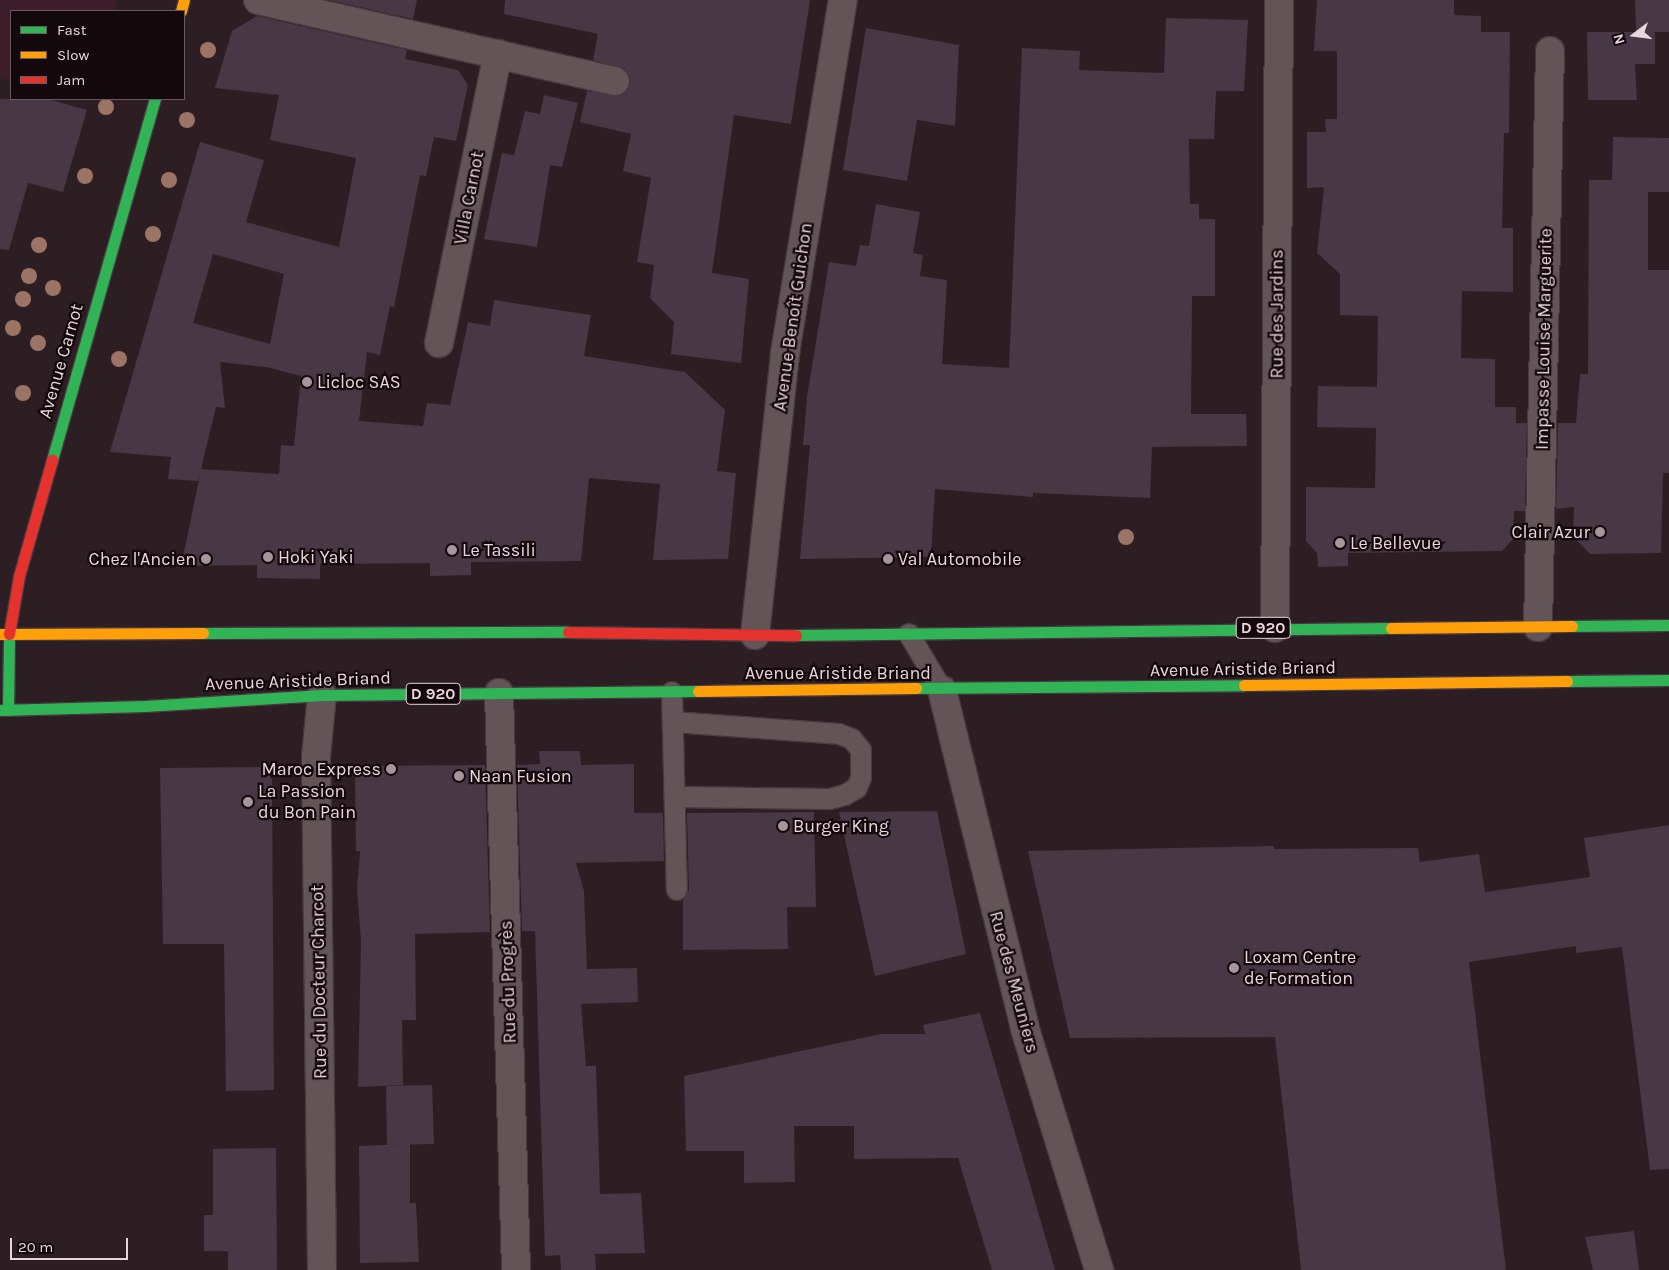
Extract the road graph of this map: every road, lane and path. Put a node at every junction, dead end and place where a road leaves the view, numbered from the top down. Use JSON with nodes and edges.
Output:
{"nodes":[{"id":1,"x":258,"y":0,"type":"edge"},
{"id":2,"x":843,"y":0,"type":"edge"},
{"id":3,"x":1279,"y":0,"type":"edge"},
{"id":4,"x":1550,"y":51,"type":"dead end"},
{"id":5,"x":498,"y":54,"type":"junction"},
{"id":6,"x":615,"y":81,"type":"dead end"},
{"id":7,"x":155,"y":100,"type":"edge"},
{"id":8,"x":439,"y":343,"type":"dead end"},
{"id":9,"x":1669,"y":626,"type":"edge"},
{"id":10,"x":1538,"y":627,"type":"junction"},
{"id":11,"x":1275,"y":628,"type":"junction"},
{"id":12,"x":5,"y":634,"type":"edge"},
{"id":13,"x":909,"y":634,"type":"junction"},
{"id":14,"x":755,"y":635,"type":"junction"},
{"id":15,"x":1669,"y":680,"type":"edge"},
{"id":16,"x":942,"y":690,"type":"junction"},
{"id":17,"x":672,"y":692,"type":"junction"},
{"id":18,"x":499,"y":693,"type":"junction"},
{"id":19,"x":322,"y":695,"type":"junction"},
{"id":20,"x":4,"y":710,"type":"edge"},
{"id":21,"x":673,"y":722,"type":"junction"},
{"id":22,"x":675,"y":797,"type":"junction"},
{"id":23,"x":677,"y":890,"type":"dead end"},
{"id":24,"x":322,"y":1270,"type":"edge"},
{"id":25,"x":516,"y":1270,"type":"edge"},
{"id":26,"x":1099,"y":1270,"type":"edge"}],
"edges":[{"from":1,"to":5,"type":"street"},
{"from":2,"to":14,"type":"street","name":"Avenue Benoît Guichon"},
{"from":3,"to":11,"type":"street","name":"Rue des Jardins"},
{"from":4,"to":10,"type":"street","name":"Impasse Louise Marguerite"},
{"from":5,"to":6,"type":"street"},
{"from":5,"to":8,"type":"street","name":"Villa Carnot"},
{"from":7,"to":12,"type":"main road","name":"Avenue Carnot"},
{"from":9,"to":10,"type":"main road","number":"D 920"},
{"from":10,"to":11,"type":"main road","number":"D 920"},
{"from":11,"to":13,"type":"main road","number":"D 920"},
{"from":12,"to":14,"type":"main road","number":"D 920"},
{"from":12,"to":20,"type":"main road","name":"Avenue Aristide Briand","number":"D 920"},
{"from":13,"to":14,"type":"main road","number":"D 920"},
{"from":13,"to":16,"type":"lane"},
{"from":15,"to":16,"type":"main road","name":"Avenue Aristide Briand","number":"D 920"},
{"from":16,"to":17,"type":"main road","name":"Avenue Aristide Briand","number":"D 920"},
{"from":16,"to":26,"type":"street","name":"Rue des Meuniers"},
{"from":17,"to":18,"type":"main road","name":"Avenue Aristide Briand","number":"D 920"},
{"from":17,"to":21,"type":"lane"},
{"from":18,"to":19,"type":"main road","name":"Avenue Aristide Briand","number":"D 920"},
{"from":18,"to":25,"type":"street","name":"Rue du Progrès"},
{"from":19,"to":20,"type":"main road","name":"Avenue Aristide Briand","number":"D 920"},
{"from":19,"to":24,"type":"street","name":"Rue du Docteur Charcot"},
{"from":21,"to":22,"type":"lane"},
{"from":21,"to":22,"type":"lane"},
{"from":22,"to":23,"type":"lane"}]}
